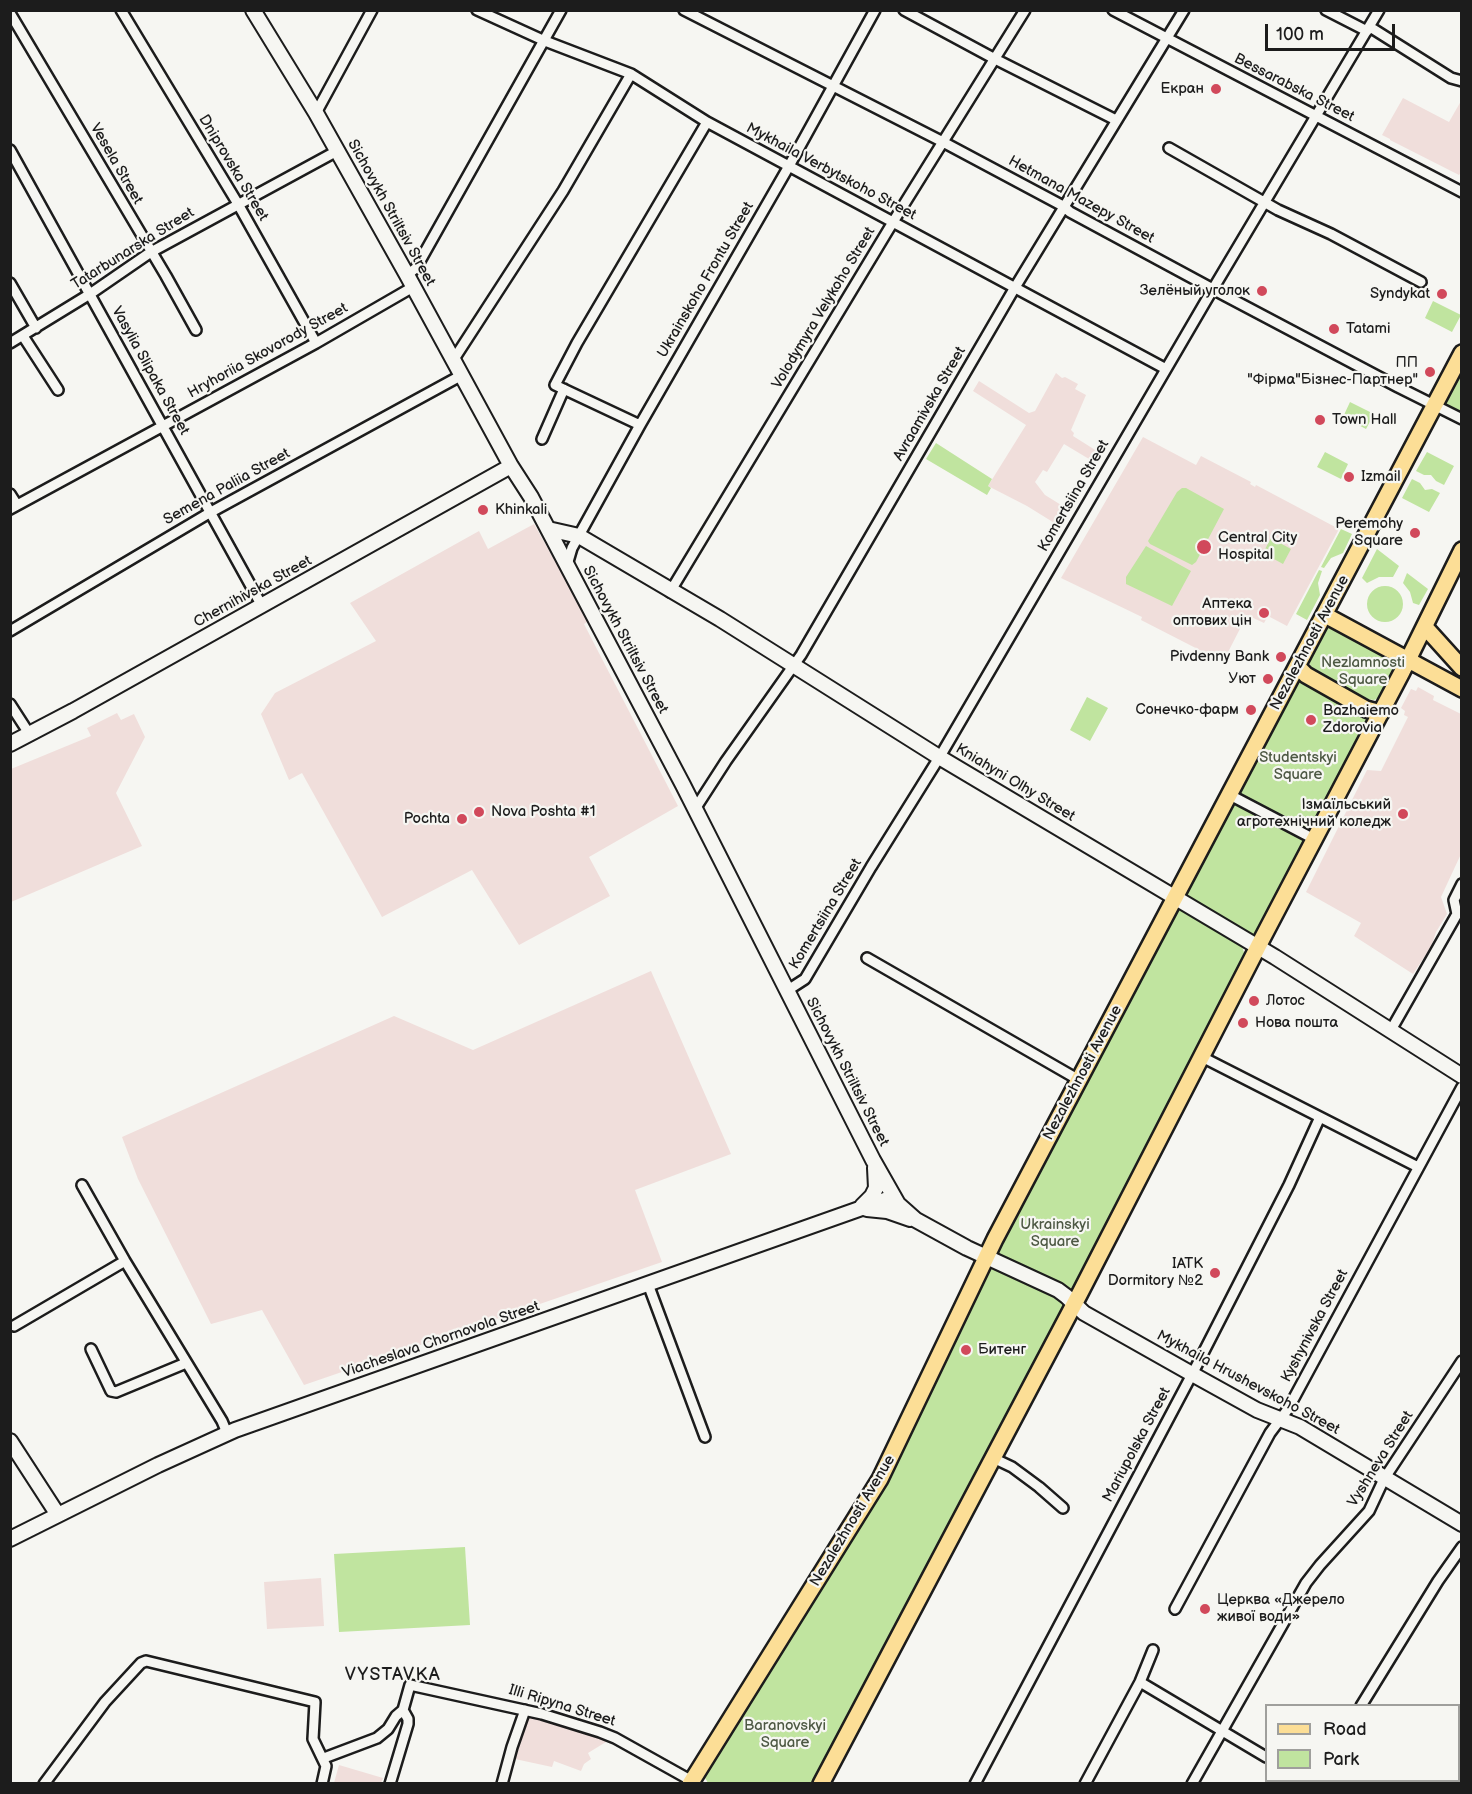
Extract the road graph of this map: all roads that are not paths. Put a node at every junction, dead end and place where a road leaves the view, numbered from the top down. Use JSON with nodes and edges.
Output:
{"nodes":[{"id":1,"x":121,"y":10,"type":"edge"},
{"id":2,"x":253,"y":10,"type":"edge"},
{"id":3,"x":372,"y":10,"type":"edge"},
{"id":4,"x":477,"y":10,"type":"edge"},
{"id":5,"x":561,"y":10,"type":"edge"},
{"id":6,"x":684,"y":10,"type":"edge"},
{"id":7,"x":875,"y":10,"type":"edge"},
{"id":8,"x":904,"y":10,"type":"edge"},
{"id":9,"x":1025,"y":10,"type":"edge"},
{"id":10,"x":1113,"y":10,"type":"edge"},
{"id":11,"x":1184,"y":10,"type":"edge"},
{"id":12,"x":1326,"y":10,"type":"edge"},
{"id":13,"x":1379,"y":10,"type":"edge"},
{"id":14,"x":10,"y":13,"type":"edge"},
{"id":15,"x":1368,"y":29,"type":"junction"},
{"id":16,"x":1167,"y":39,"type":"junction"},
{"id":17,"x":544,"y":41,"type":"junction"},
{"id":18,"x":994,"y":59,"type":"junction"},
{"id":19,"x":631,"y":74,"type":"junction"},
{"id":20,"x":1461,"y":81,"type":"edge"},
{"id":21,"x":833,"y":87,"type":"junction"},
{"id":22,"x":316,"y":113,"type":"junction"},
{"id":23,"x":1316,"y":117,"type":"junction"},
{"id":24,"x":1116,"y":120,"type":"junction"},
{"id":25,"x":707,"y":122,"type":"junction"},
{"id":26,"x":943,"y":142,"type":"junction"},
{"id":27,"x":1169,"y":148,"type":"dead end"},
{"id":28,"x":10,"y":150,"type":"edge"},
{"id":29,"x":337,"y":151,"type":"junction"},
{"id":30,"x":789,"y":166,"type":"junction"},
{"id":31,"x":1461,"y":192,"type":"edge"},
{"id":32,"x":1264,"y":202,"type":"junction"},
{"id":33,"x":238,"y":204,"type":"junction"},
{"id":34,"x":1063,"y":206,"type":"junction"},
{"id":35,"x":893,"y":222,"type":"junction"},
{"id":36,"x":151,"y":252,"type":"junction"},
{"id":37,"x":410,"y":281,"type":"junction"},
{"id":38,"x":1421,"y":282,"type":"dead end"},
{"id":39,"x":10,"y":283,"type":"edge"},
{"id":40,"x":1014,"y":289,"type":"junction"},
{"id":41,"x":1212,"y":290,"type":"junction"},
{"id":42,"x":90,"y":294,"type":"junction"},
{"id":43,"x":36,"y":328,"type":"junction"},
{"id":44,"x":196,"y":330,"type":"dead end"},
{"id":45,"x":23,"y":336,"type":"junction"},
{"id":46,"x":10,"y":343,"type":"edge"},
{"id":47,"x":316,"y":343,"type":"junction"},
{"id":48,"x":1461,"y":353,"type":"edge"},
{"id":49,"x":454,"y":359,"type":"junction"},
{"id":50,"x":1166,"y":369,"type":"junction"},
{"id":51,"x":462,"y":375,"type":"junction"},
{"id":52,"x":564,"y":389,"type":"junction"},
{"id":53,"x":58,"y":390,"type":"dead end"},
{"id":54,"x":1435,"y":405,"type":"junction"},
{"id":55,"x":1461,"y":419,"type":"edge"},
{"id":56,"x":640,"y":425,"type":"junction"},
{"id":57,"x":164,"y":427,"type":"junction"},
{"id":58,"x":542,"y":439,"type":"dead end"},
{"id":59,"x":511,"y":466,"type":"junction"},
{"id":60,"x":10,"y":494,"type":"edge"},
{"id":61,"x":531,"y":497,"type":"junction"},
{"id":62,"x":14,"y":507,"type":"edge"},
{"id":63,"x":211,"y":512,"type":"junction"},
{"id":64,"x":548,"y":529,"type":"junction"},
{"id":65,"x":579,"y":536,"type":"junction"},
{"id":66,"x":1461,"y":550,"type":"edge"},
{"id":67,"x":567,"y":565,"type":"junction"},
{"id":68,"x":670,"y":592,"type":"junction"},
{"id":69,"x":262,"y":606,"type":"junction"},
{"id":70,"x":1325,"y":615,"type":"junction"},
{"id":71,"x":1425,"y":627,"type":"junction"},
{"id":72,"x":10,"y":631,"type":"edge"},
{"id":73,"x":1407,"y":661,"type":"junction"},
{"id":74,"x":794,"y":665,"type":"junction"},
{"id":75,"x":1298,"y":667,"type":"junction"},
{"id":76,"x":1461,"y":668,"type":"edge"},
{"id":77,"x":1461,"y":689,"type":"edge"},
{"id":78,"x":10,"y":704,"type":"edge"},
{"id":79,"x":1381,"y":713,"type":"junction"},
{"id":80,"x":30,"y":735,"type":"junction"},
{"id":81,"x":10,"y":744,"type":"edge"},
{"id":82,"x":939,"y":757,"type":"junction"},
{"id":83,"x":1230,"y":795,"type":"junction"},
{"id":84,"x":695,"y":809,"type":"junction"},
{"id":85,"x":1314,"y":839,"type":"junction"},
{"id":86,"x":1461,"y":884,"type":"edge"},
{"id":87,"x":1174,"y":898,"type":"junction"},
{"id":88,"x":1459,"y":915,"type":"edge"},
{"id":89,"x":1258,"y":948,"type":"junction"},
{"id":90,"x":867,"y":958,"type":"dead end"},
{"id":91,"x":788,"y":990,"type":"junction"},
{"id":92,"x":1391,"y":1030,"type":"junction"},
{"id":93,"x":1202,"y":1057,"type":"junction"},
{"id":94,"x":1461,"y":1076,"type":"edge"},
{"id":95,"x":1079,"y":1080,"type":"junction"},
{"id":96,"x":1461,"y":1086,"type":"edge"},
{"id":97,"x":1320,"y":1117,"type":"junction"},
{"id":98,"x":873,"y":1160,"type":"junction"},
{"id":99,"x":1418,"y":1167,"type":"junction"},
{"id":100,"x":82,"y":1185,"type":"dead end"},
{"id":101,"x":893,"y":1197,"type":"junction"},
{"id":102,"x":856,"y":1210,"type":"junction"},
{"id":103,"x":923,"y":1224,"type":"junction"},
{"id":104,"x":986,"y":1258,"type":"junction"},
{"id":105,"x":125,"y":1261,"type":"junction"},
{"id":106,"x":648,"y":1284,"type":"junction"},
{"id":107,"x":1074,"y":1305,"type":"junction"},
{"id":108,"x":14,"y":1326,"type":"dead end"},
{"id":109,"x":91,"y":1349,"type":"dead end"},
{"id":110,"x":1461,"y":1361,"type":"edge"},
{"id":111,"x":186,"y":1363,"type":"junction"},
{"id":112,"x":1192,"y":1374,"type":"junction"},
{"id":113,"x":1281,"y":1418,"type":"junction"},
{"id":114,"x":226,"y":1433,"type":"junction"},
{"id":115,"x":705,"y":1437,"type":"dead end"},
{"id":116,"x":10,"y":1441,"type":"edge"},
{"id":117,"x":993,"y":1458,"type":"junction"},
{"id":118,"x":1384,"y":1479,"type":"junction"},
{"id":119,"x":1063,"y":1508,"type":"dead end"},
{"id":120,"x":58,"y":1515,"type":"junction"},
{"id":121,"x":1461,"y":1524,"type":"edge"},
{"id":122,"x":10,"y":1539,"type":"edge"},
{"id":123,"x":1461,"y":1547,"type":"edge"},
{"id":124,"x":1175,"y":1609,"type":"dead end"},
{"id":125,"x":1153,"y":1650,"type":"dead end"},
{"id":126,"x":1140,"y":1682,"type":"junction"},
{"id":127,"x":1364,"y":1704,"type":"edge"},
{"id":128,"x":403,"y":1710,"type":"junction"},
{"id":129,"x":525,"y":1710,"type":"junction"},
{"id":130,"x":1221,"y":1731,"type":"junction"},
{"id":131,"x":1265,"y":1756,"type":"edge"},
{"id":132,"x":324,"y":1758,"type":"junction"},
{"id":133,"x":692,"y":1783,"type":"edge"},
{"id":134,"x":44,"y":1784,"type":"edge"},
{"id":135,"x":322,"y":1784,"type":"edge"},
{"id":136,"x":390,"y":1784,"type":"edge"},
{"id":137,"x":502,"y":1784,"type":"edge"},
{"id":138,"x":821,"y":1784,"type":"edge"},
{"id":139,"x":975,"y":1784,"type":"edge"},
{"id":140,"x":1085,"y":1784,"type":"edge"},
{"id":141,"x":1192,"y":1784,"type":"edge"}],
"edges":[{"from":1,"to":33,"type":"street","name":"Dniprovska Street"},
{"from":2,"to":22,"type":"street","name":"Sichovykh Striltsiv Street"},
{"from":3,"to":22,"type":"street"},
{"from":4,"to":17,"type":"street","name":"Mykhaila Verbytskoho Street"},
{"from":5,"to":17,"type":"street","name":"Hryhoriia Skovorody Street"},
{"from":6,"to":21,"type":"street","name":"Hetmana Mazepy Street"},
{"from":7,"to":21,"type":"street","name":"Ukrainskoho Frontu Street"},
{"from":8,"to":18,"type":"street"},
{"from":9,"to":18,"type":"street","name":"Volodymyra Velykoho Street"},
{"from":10,"to":16,"type":"street","name":"Bessarabska Street"},
{"from":11,"to":16,"type":"street","name":"Avraamivska Street"},
{"from":12,"to":15,"type":"street"},
{"from":13,"to":15,"type":"street","name":"Komertsiina Street"},
{"from":14,"to":36,"type":"street","name":"Vesela Street"},
{"from":15,"to":20,"type":"street"},
{"from":15,"to":23,"type":"street","name":"Komertsiina Street"},
{"from":16,"to":23,"type":"street","name":"Bessarabska Street"},
{"from":16,"to":24,"type":"street","name":"Avraamivska Street"},
{"from":17,"to":19,"type":"street","name":"Mykhaila Verbytskoho Street"},
{"from":17,"to":37,"type":"street","name":"Hryhoriia Skovorody Street"},
{"from":18,"to":24,"type":"street"},
{"from":18,"to":26,"type":"street","name":"Volodymyra Velykoho Street"},
{"from":19,"to":25,"type":"street","name":"Mykhaila Verbytskoho Street"},
{"from":19,"to":49,"type":"street"},
{"from":21,"to":26,"type":"street","name":"Hetmana Mazepy Street"},
{"from":21,"to":30,"type":"street","name":"Ukrainskoho Frontu Street"},
{"from":22,"to":29,"type":"street","name":"Sichovykh Striltsiv Street"},
{"from":23,"to":31,"type":"street","name":"Bessarabska Street"},
{"from":23,"to":32,"type":"street","name":"Komertsiina Street"},
{"from":24,"to":34,"type":"street","name":"Avraamivska Street"},
{"from":25,"to":30,"type":"street","name":"Mykhaila Verbytskoho Street"},
{"from":25,"to":52,"type":"street"},
{"from":26,"to":34,"type":"street","name":"Hetmana Mazepy Street"},
{"from":26,"to":35,"type":"street","name":"Volodymyra Velykoho Street"},
{"from":27,"to":32,"type":"street"},
{"from":28,"to":42,"type":"street","name":"Vasylia Slipaka Street"},
{"from":29,"to":33,"type":"street","name":"Tatarbunarska Street"},
{"from":29,"to":37,"type":"street","name":"Sichovykh Striltsiv Street"},
{"from":30,"to":35,"type":"street","name":"Mykhaila Verbytskoho Street"},
{"from":30,"to":56,"type":"street","name":"Ukrainskoho Frontu Street"},
{"from":32,"to":38,"type":"street"},
{"from":32,"to":41,"type":"street","name":"Komertsiina Street"},
{"from":33,"to":36,"type":"street","name":"Tatarbunarska Street"},
{"from":33,"to":47,"type":"street","name":"Dniprovska Street"},
{"from":34,"to":40,"type":"street","name":"Avraamivska Street"},
{"from":34,"to":41,"type":"street","name":"Hetmana Mazepy Street"},
{"from":35,"to":40,"type":"street","name":"Mykhaila Verbytskoho Street"},
{"from":35,"to":68,"type":"street","name":"Volodymyra Velykoho Street"},
{"from":36,"to":42,"type":"street","name":"Tatarbunarska Street"},
{"from":36,"to":44,"type":"street","name":"Vesela Street"},
{"from":37,"to":47,"type":"street","name":"Hryhoriia Skovorody Street"},
{"from":37,"to":49,"type":"street","name":"Sichovykh Striltsiv Street"},
{"from":39,"to":43,"type":"street"},
{"from":40,"to":50,"type":"street","name":"Mykhaila Verbytskoho Street"},
{"from":40,"to":74,"type":"street","name":"Avraamivska Street"},
{"from":41,"to":50,"type":"street","name":"Komertsiina Street"},
{"from":41,"to":54,"type":"street","name":"Hetmana Mazepy Street"},
{"from":42,"to":43,"type":"street","name":"Tatarbunarska Street"},
{"from":42,"to":57,"type":"street","name":"Vasylia Slipaka Street"},
{"from":43,"to":45,"type":"street","name":"Tatarbunarska Street"},
{"from":45,"to":46,"type":"street","name":"Tatarbunarska Street"},
{"from":45,"to":53,"type":"street"},
{"from":47,"to":57,"type":"street","name":"Hryhoriia Skovorody Street"},
{"from":48,"to":54,"type":"main road","name":"Nezalezhnosti Avenue"},
{"from":49,"to":51,"type":"street","name":"Sichovykh Striltsiv Street"},
{"from":50,"to":82,"type":"street","name":"Komertsiina Street"},
{"from":51,"to":59,"type":"street","name":"Sichovykh Striltsiv Street"},
{"from":51,"to":63,"type":"street","name":"Semena Paliia Street"},
{"from":52,"to":56,"type":"street"},
{"from":52,"to":58,"type":"street"},
{"from":54,"to":55,"type":"street","name":"Hetmana Mazepy Street"},
{"from":54,"to":70,"type":"main road","name":"Nezalezhnosti Avenue"},
{"from":56,"to":65,"type":"street","name":"Ukrainskoho Frontu Street"},
{"from":57,"to":62,"type":"street","name":"Hryhoriia Skovorody Street"},
{"from":57,"to":63,"type":"street","name":"Vasylia Slipaka Street"},
{"from":59,"to":61,"type":"street","name":"Sichovykh Striltsiv Street"},
{"from":59,"to":69,"type":"street","name":"Chernihivska Street"},
{"from":60,"to":62,"type":"street"},
{"from":61,"to":64,"type":"street","name":"Sichovykh Striltsiv Street"},
{"from":61,"to":65,"type":"street"},
{"from":63,"to":69,"type":"street","name":"Vasylia Slipaka Street"},
{"from":63,"to":72,"type":"street","name":"Semena Paliia Street"},
{"from":64,"to":65,"type":"street","name":"Kniahyni Olhy Street"},
{"from":64,"to":67,"type":"street","name":"Sichovykh Striltsiv Street"},
{"from":65,"to":67,"type":"street","name":"Ukrainskoho Frontu Street"},
{"from":65,"to":68,"type":"street","name":"Kniahyni Olhy Street"},
{"from":66,"to":71,"type":"main road"},
{"from":67,"to":84,"type":"street","name":"Sichovykh Striltsiv Street"},
{"from":68,"to":74,"type":"street","name":"Kniahyni Olhy Street"},
{"from":69,"to":80,"type":"street","name":"Chernihivska Street"},
{"from":70,"to":73,"type":"main road"},
{"from":70,"to":75,"type":"main road","name":"Nezalezhnosti Avenue"},
{"from":71,"to":73,"type":"main road"},
{"from":71,"to":76,"type":"main road"},
{"from":73,"to":77,"type":"main road"},
{"from":73,"to":79,"type":"main road"},
{"from":74,"to":82,"type":"street","name":"Kniahyni Olhy Street"},
{"from":74,"to":84,"type":"street","name":"Avraamivska Street"},
{"from":75,"to":79,"type":"main road"},
{"from":75,"to":83,"type":"main road","name":"Nezalezhnosti Avenue"},
{"from":78,"to":80,"type":"street"},
{"from":79,"to":85,"type":"main road"},
{"from":80,"to":81,"type":"street","name":"Chernihivska Street"},
{"from":82,"to":87,"type":"street","name":"Kniahyni Olhy Street"},
{"from":82,"to":91,"type":"street","name":"Komertsiina Street"},
{"from":83,"to":85,"type":"street"},
{"from":83,"to":87,"type":"main road","name":"Nezalezhnosti Avenue"},
{"from":84,"to":91,"type":"street","name":"Sichovykh Striltsiv Street"},
{"from":85,"to":89,"type":"main road"},
{"from":86,"to":88,"type":"street"},
{"from":87,"to":89,"type":"street","name":"Kniahyni Olhy Street"},
{"from":87,"to":95,"type":"main road","name":"Nezalezhnosti Avenue"},
{"from":88,"to":92,"type":"street"},
{"from":89,"to":92,"type":"street","name":"Kniahyni Olhy Street"},
{"from":89,"to":93,"type":"main road"},
{"from":90,"to":95,"type":"street"},
{"from":91,"to":98,"type":"street","name":"Sichovykh Striltsiv Street"},
{"from":92,"to":94,"type":"street","name":"Kniahyni Olhy Street"},
{"from":93,"to":97,"type":"street"},
{"from":93,"to":107,"type":"main road"},
{"from":95,"to":104,"type":"main road","name":"Nezalezhnosti Avenue"},
{"from":96,"to":99,"type":"street","name":"Kyshynivska Street"},
{"from":97,"to":99,"type":"street"},
{"from":97,"to":112,"type":"street","name":"Mariupolska Street"},
{"from":98,"to":101,"type":"street","name":"Sichovykh Striltsiv Street"},
{"from":98,"to":102,"type":"street"},
{"from":99,"to":113,"type":"street","name":"Kyshynivska Street"},
{"from":100,"to":105,"type":"street"},
{"from":101,"to":102,"type":"street","name":"Viacheslava Chornovola Street"},
{"from":101,"to":103,"type":"street","name":"Sichovykh Striltsiv Street"},
{"from":102,"to":103,"type":"street"},
{"from":102,"to":106,"type":"street","name":"Viacheslava Chornovola Street"},
{"from":103,"to":104,"type":"street","name":"Sichovykh Striltsiv Street"},
{"from":104,"to":107,"type":"street","name":"Mykhaila Hrushevskoho Street"},
{"from":104,"to":133,"type":"main road","name":"Nezalezhnosti Avenue"},
{"from":105,"to":108,"type":"street"},
{"from":105,"to":111,"type":"street"},
{"from":106,"to":114,"type":"street","name":"Viacheslava Chornovola Street"},
{"from":106,"to":115,"type":"street"},
{"from":107,"to":112,"type":"street","name":"Mykhaila Hrushevskoho Street"},
{"from":107,"to":117,"type":"main road"},
{"from":109,"to":111,"type":"street"},
{"from":110,"to":118,"type":"street","name":"Vyshneva Street"},
{"from":111,"to":114,"type":"street"},
{"from":112,"to":113,"type":"street","name":"Mykhaila Hrushevskoho Street"},
{"from":112,"to":139,"type":"street","name":"Mariupolska Street"},
{"from":113,"to":118,"type":"street","name":"Mykhaila Hrushevskoho Street"},
{"from":113,"to":124,"type":"street","name":"Kyshynivska Street"},
{"from":114,"to":120,"type":"street","name":"Viacheslava Chornovola Street"},
{"from":116,"to":120,"type":"street"},
{"from":117,"to":119,"type":"street"},
{"from":117,"to":138,"type":"main road"},
{"from":118,"to":121,"type":"street","name":"Mykhaila Hrushevskoho Street"},
{"from":118,"to":130,"type":"street","name":"Vyshneva Street"},
{"from":120,"to":122,"type":"street","name":"Viacheslava Chornovola Street"},
{"from":123,"to":127,"type":"street"},
{"from":125,"to":126,"type":"street"},
{"from":126,"to":130,"type":"street"},
{"from":126,"to":140,"type":"street"},
{"from":128,"to":129,"type":"street","name":"Illi Ripyna Street"},
{"from":128,"to":132,"type":"street"},
{"from":128,"to":136,"type":"street"},
{"from":129,"to":133,"type":"street","name":"Illi Ripyna Street"},
{"from":129,"to":137,"type":"street"},
{"from":130,"to":131,"type":"street"},
{"from":130,"to":141,"type":"street","name":"Vyshneva Street"},
{"from":132,"to":134,"type":"street"},
{"from":132,"to":135,"type":"street"}]}
